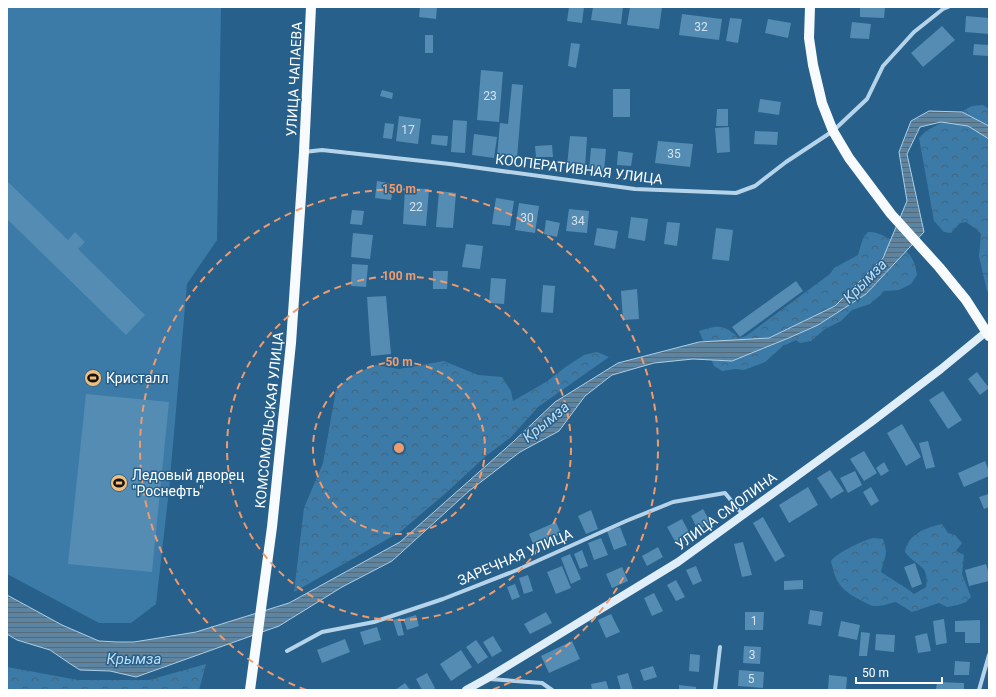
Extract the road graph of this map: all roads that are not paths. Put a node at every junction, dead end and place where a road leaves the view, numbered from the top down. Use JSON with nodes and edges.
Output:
{"nodes":[{"id":1,"x":311,"y":7,"type":"edge"},
{"id":2,"x":810,"y":7,"type":"edge"},
{"id":3,"x":948,"y":7,"type":"edge"},
{"id":4,"x":833,"y":131,"type":"junction"},
{"id":5,"x":304,"y":152,"type":"junction"},
{"id":6,"x":988,"y":334,"type":"edge"},
{"id":7,"x":743,"y":516,"type":"junction"},
{"id":8,"x":720,"y":647,"type":"dead end"},
{"id":9,"x":287,"y":651,"type":"dead end"},
{"id":10,"x":989,"y":655,"type":"edge"},
{"id":11,"x":486,"y":679,"type":"junction"},
{"id":12,"x":250,"y":690,"type":"edge"},
{"id":13,"x":466,"y":690,"type":"edge"},
{"id":14,"x":552,"y":690,"type":"edge"},
{"id":15,"x":715,"y":690,"type":"edge"},
{"id":16,"x":980,"y":690,"type":"edge"}],
"edges":[{"from":1,"to":5,"type":"main road","name":"УЛИЦА ЧАПАЕВА"},
{"from":2,"to":4,"type":"main road"},
{"from":3,"to":4,"type":"street","name":"КООПЕРАТИВНАЯ УЛИЦА"},
{"from":4,"to":5,"type":"street","name":"КООПЕРАТИВНАЯ УЛИЦА"},
{"from":4,"to":6,"type":"main road"},
{"from":5,"to":12,"type":"main road","name":"КОМСОМОЛЬСКАЯ УЛИЦА"},
{"from":6,"to":7,"type":"street","name":"УЛИЦА СМОЛИНА"},
{"from":7,"to":9,"type":"street","name":"ЗАРЕЧНАЯ УЛИЦА"},
{"from":7,"to":11,"type":"street","name":"УЛИЦА СМОЛИНА"},
{"from":8,"to":15,"type":"street"},
{"from":10,"to":16,"type":"street"},
{"from":11,"to":13,"type":"street","name":"УЛИЦА СМОЛИНА"},
{"from":11,"to":14,"type":"street"}]}
